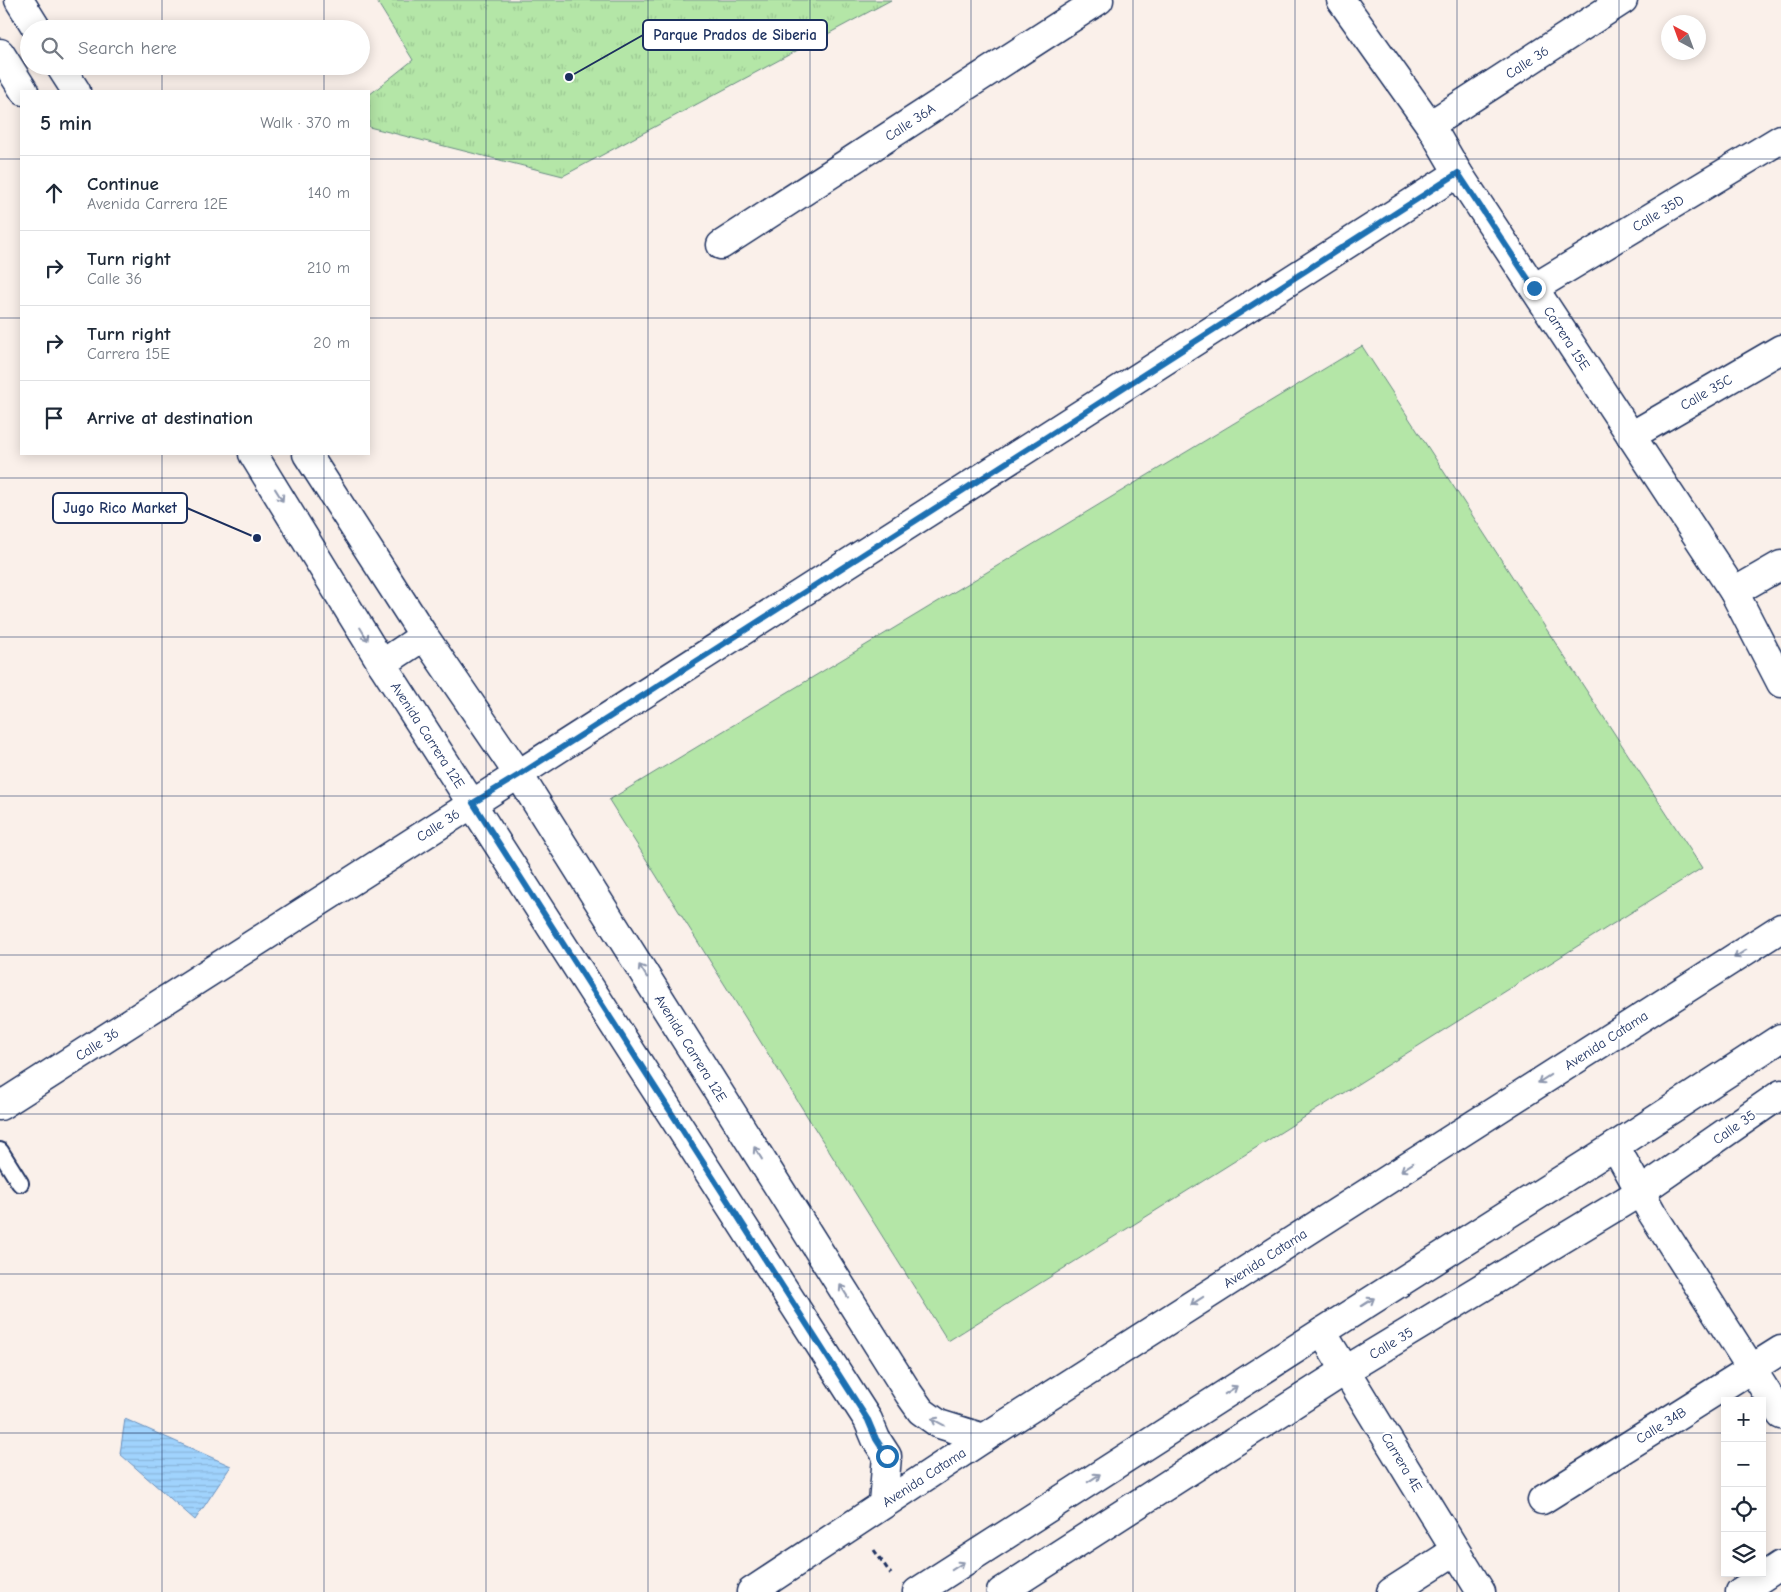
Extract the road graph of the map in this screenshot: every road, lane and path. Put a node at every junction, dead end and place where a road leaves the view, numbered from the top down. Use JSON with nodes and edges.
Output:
{"nodes":[{"id":1,"x":19,"y":0,"type":"edge"},
{"id":2,"x":1099,"y":0,"type":"edge"},
{"id":3,"x":1341,"y":0,"type":"edge"},
{"id":4,"x":1624,"y":0,"type":"edge"},
{"id":5,"x":31,"y":20,"type":"edge"},
{"id":6,"x":0,"y":53,"type":"edge"},
{"id":7,"x":23,"y":90,"type":"edge"},
{"id":8,"x":1430,"y":125,"type":"junction"},
{"id":9,"x":1781,"y":139,"type":"edge"},
{"id":10,"x":1458,"y":173,"type":"junction"},
{"id":11,"x":721,"y":245,"type":"dead end"},
{"id":12,"x":1534,"y":288,"type":"junction"},
{"id":13,"x":1781,"y":349,"type":"edge"},
{"id":14,"x":1631,"y":436,"type":"junction"},
{"id":15,"x":254,"y":455,"type":"edge"},
{"id":16,"x":308,"y":455,"type":"edge"},
{"id":17,"x":1781,"y":565,"type":"edge"},
{"id":18,"x":1734,"y":592,"type":"junction"},
{"id":19,"x":424,"y":636,"type":"junction"},
{"id":20,"x":382,"y":664,"type":"junction"},
{"id":21,"x":1781,"y":683,"type":"edge"},
{"id":22,"x":519,"y":775,"type":"junction"},
{"id":23,"x":473,"y":803,"type":"junction"},
{"id":24,"x":1781,"y":928,"type":"edge"},
{"id":25,"x":1781,"y":1038,"type":"edge"},
{"id":26,"x":1781,"y":1094,"type":"edge"},
{"id":27,"x":0,"y":1106,"type":"edge"},
{"id":28,"x":1615,"y":1146,"type":"junction"},
{"id":29,"x":0,"y":1151,"type":"edge"},
{"id":30,"x":20,"y":1183,"type":"dead end"},
{"id":31,"x":1640,"y":1192,"type":"junction"},
{"id":32,"x":1322,"y":1332,"type":"junction"},
{"id":33,"x":1781,"y":1350,"type":"edge"},
{"id":34,"x":1751,"y":1368,"type":"junction"},
{"id":35,"x":1346,"y":1370,"type":"junction"},
{"id":36,"x":1781,"y":1415,"type":"edge"},
{"id":37,"x":984,"y":1438,"type":"junction"},
{"id":38,"x":1542,"y":1500,"type":"dead end"},
{"id":39,"x":883,"y":1503,"type":"junction"},
{"id":40,"x":854,"y":1524,"type":"junction"},
{"id":41,"x":1455,"y":1551,"type":"junction"},
{"id":42,"x":1781,"y":1565,"type":"edge"},
{"id":43,"x":892,"y":1576,"type":"dead end"},
{"id":44,"x":751,"y":1592,"type":"edge"},
{"id":45,"x":917,"y":1592,"type":"edge"},
{"id":46,"x":1001,"y":1592,"type":"edge"},
{"id":47,"x":1391,"y":1592,"type":"edge"},
{"id":48,"x":1481,"y":1592,"type":"edge"},
{"id":49,"x":1740,"y":1592,"type":"edge"}],
"edges":[{"from":1,"to":5,"type":"street"},
{"from":2,"to":11,"type":"street","name":"Calle 36A"},
{"from":3,"to":8,"type":"street","name":"Carrera 15E"},
{"from":4,"to":8,"type":"street","name":"Calle 36"},
{"from":6,"to":7,"type":"street"},
{"from":8,"to":10,"type":"street","name":"Carrera 15E"},
{"from":9,"to":12,"type":"street","name":"Calle 35D"},
{"from":10,"to":12,"type":"street","name":"Carrera 15E"},
{"from":10,"to":22,"type":"street","name":"Calle 36"},
{"from":12,"to":14,"type":"street","name":"Carrera 15E"},
{"from":13,"to":14,"type":"street","name":"Calle 35C"},
{"from":14,"to":18,"type":"street","name":"Carrera 15E"},
{"from":15,"to":20,"type":"street","name":"Avenida Carrera 12E","one_way":true},
{"from":16,"to":19,"type":"street","name":"Avenida Carrera 12E"},
{"from":17,"to":18,"type":"street"},
{"from":18,"to":21,"type":"street","name":"Carrera 15E"},
{"from":19,"to":20,"type":"street"},
{"from":19,"to":22,"type":"street","name":"Avenida Carrera 12E"},
{"from":20,"to":23,"type":"street","name":"Avenida Carrera 12E"},
{"from":22,"to":23,"type":"street","name":"Calle 36"},
{"from":37,"to":22,"type":"street","name":"Avenida Carrera 12E","one_way":true},
{"from":23,"to":27,"type":"street","name":"Calle 36"},
{"from":23,"to":39,"type":"street","name":"Avenida Carrera 12E"},
{"from":24,"to":37,"type":"street","name":"Avenida Catama","one_way":true},
{"from":25,"to":28,"type":"street"},
{"from":26,"to":31,"type":"street","name":"Calle 35"},
{"from":28,"to":31,"type":"street"},
{"from":32,"to":28,"type":"street","one_way":true},
{"from":29,"to":30,"type":"lane"},
{"from":31,"to":34,"type":"street"},
{"from":31,"to":35,"type":"street","name":"Calle 35"},
{"from":32,"to":35,"type":"street","name":"Carrera 4E"},
{"from":45,"to":32,"type":"street","one_way":true},
{"from":33,"to":34,"type":"street","name":"Calle 34B"},
{"from":34,"to":36,"type":"street"},
{"from":34,"to":38,"type":"street","name":"Calle 34B"},
{"from":35,"to":41,"type":"street","name":"Carrera 4E"},
{"from":35,"to":46,"type":"street","name":"Calle 35"},
{"from":37,"to":39,"type":"street","name":"Avenida Catama"},
{"from":39,"to":40,"type":"street","name":"Avenida Catama"},
{"from":40,"to":43,"type":"path"},
{"from":40,"to":44,"type":"street","name":"Avenida Catama"},
{"from":41,"to":47,"type":"street"},
{"from":41,"to":48,"type":"street","name":"Carrera 4E"},
{"from":42,"to":49,"type":"street"}]}
